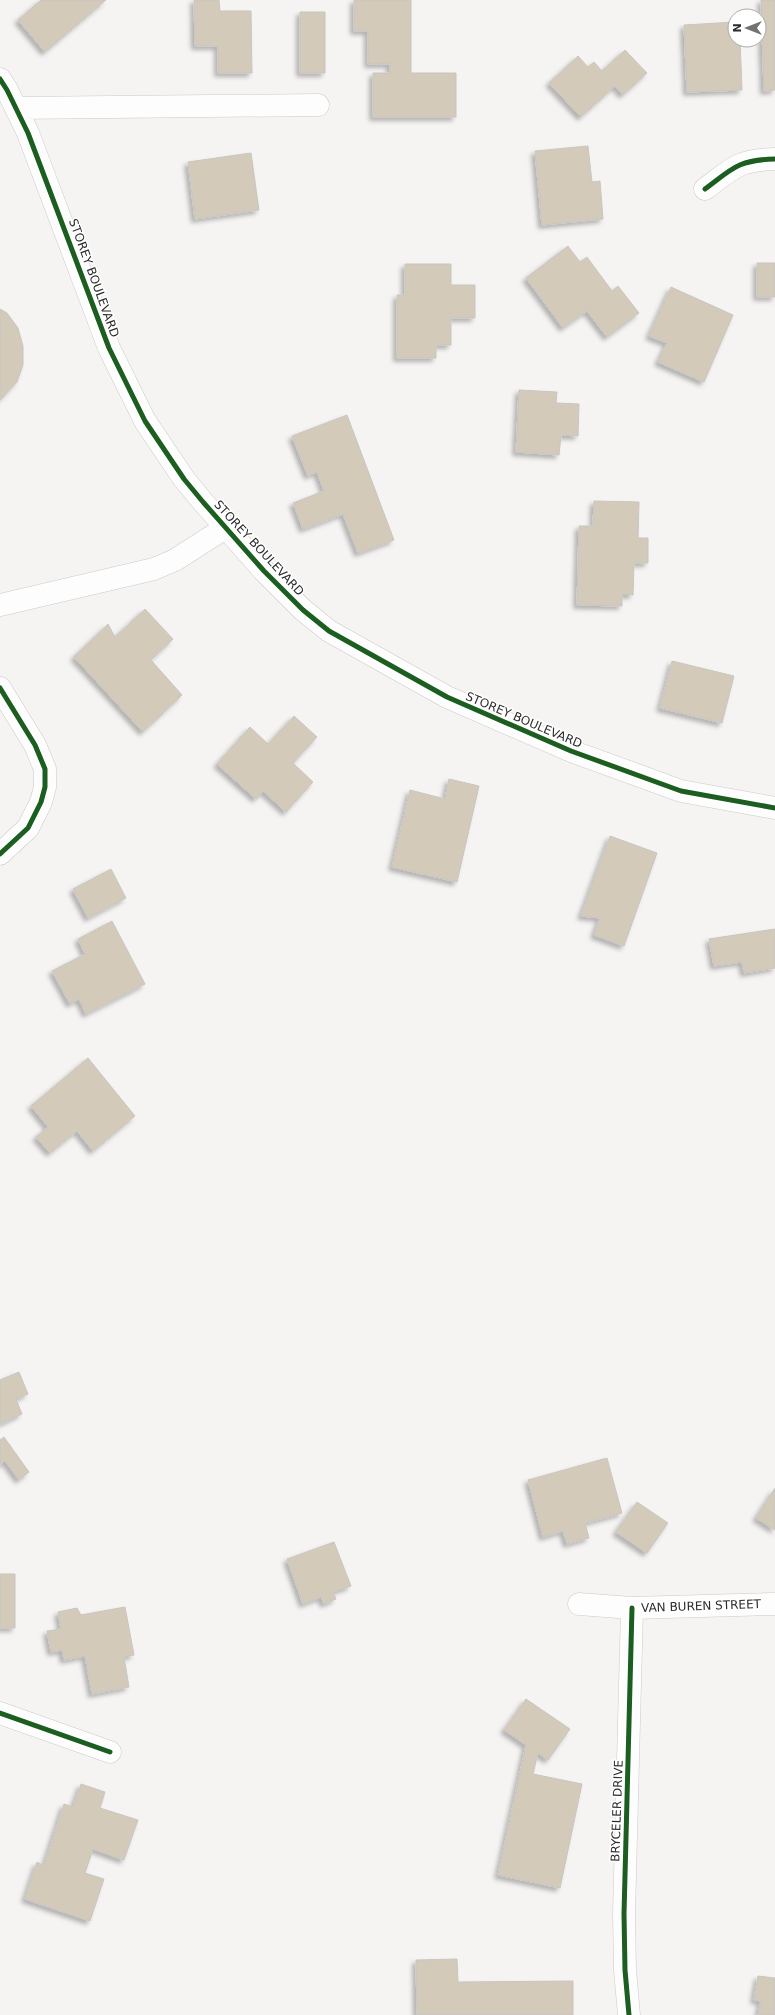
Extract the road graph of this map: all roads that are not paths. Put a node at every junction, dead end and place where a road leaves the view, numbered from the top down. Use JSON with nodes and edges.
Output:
{"nodes":[{"id":1,"x":0,"y":79,"type":"edge"},
{"id":2,"x":318,"y":105,"type":"dead end"},
{"id":3,"x":16,"y":108,"type":"junction"},
{"id":4,"x":775,"y":160,"type":"edge"},
{"id":5,"x":705,"y":188,"type":"dead end"},
{"id":6,"x":225,"y":528,"type":"junction"},
{"id":7,"x":0,"y":605,"type":"edge"},
{"id":8,"x":0,"y":688,"type":"edge"},
{"id":9,"x":775,"y":808,"type":"edge"},
{"id":10,"x":0,"y":854,"type":"edge"},
{"id":11,"x":579,"y":1604,"type":"dead end"},
{"id":12,"x":775,"y":1604,"type":"edge"},
{"id":13,"x":632,"y":1608,"type":"junction"},
{"id":14,"x":0,"y":1713,"type":"edge"},
{"id":15,"x":110,"y":1752,"type":"dead end"},
{"id":16,"x":629,"y":2015,"type":"edge"}],
"edges":[{"from":1,"to":3,"type":"street","name":"STOREY BOULEVARD"},
{"from":2,"to":3,"type":"street"},
{"from":3,"to":6,"type":"street","name":"STOREY BOULEVARD"},
{"from":4,"to":5,"type":"street"},
{"from":6,"to":7,"type":"street"},
{"from":6,"to":9,"type":"street","name":"STOREY BOULEVARD"},
{"from":8,"to":10,"type":"street"},
{"from":11,"to":13,"type":"street","name":"VAN BUREN STREET"},
{"from":12,"to":13,"type":"street","name":"VAN BUREN STREET"},
{"from":13,"to":16,"type":"street","name":"BRYCELER DRIVE"},
{"from":14,"to":15,"type":"street"}]}
